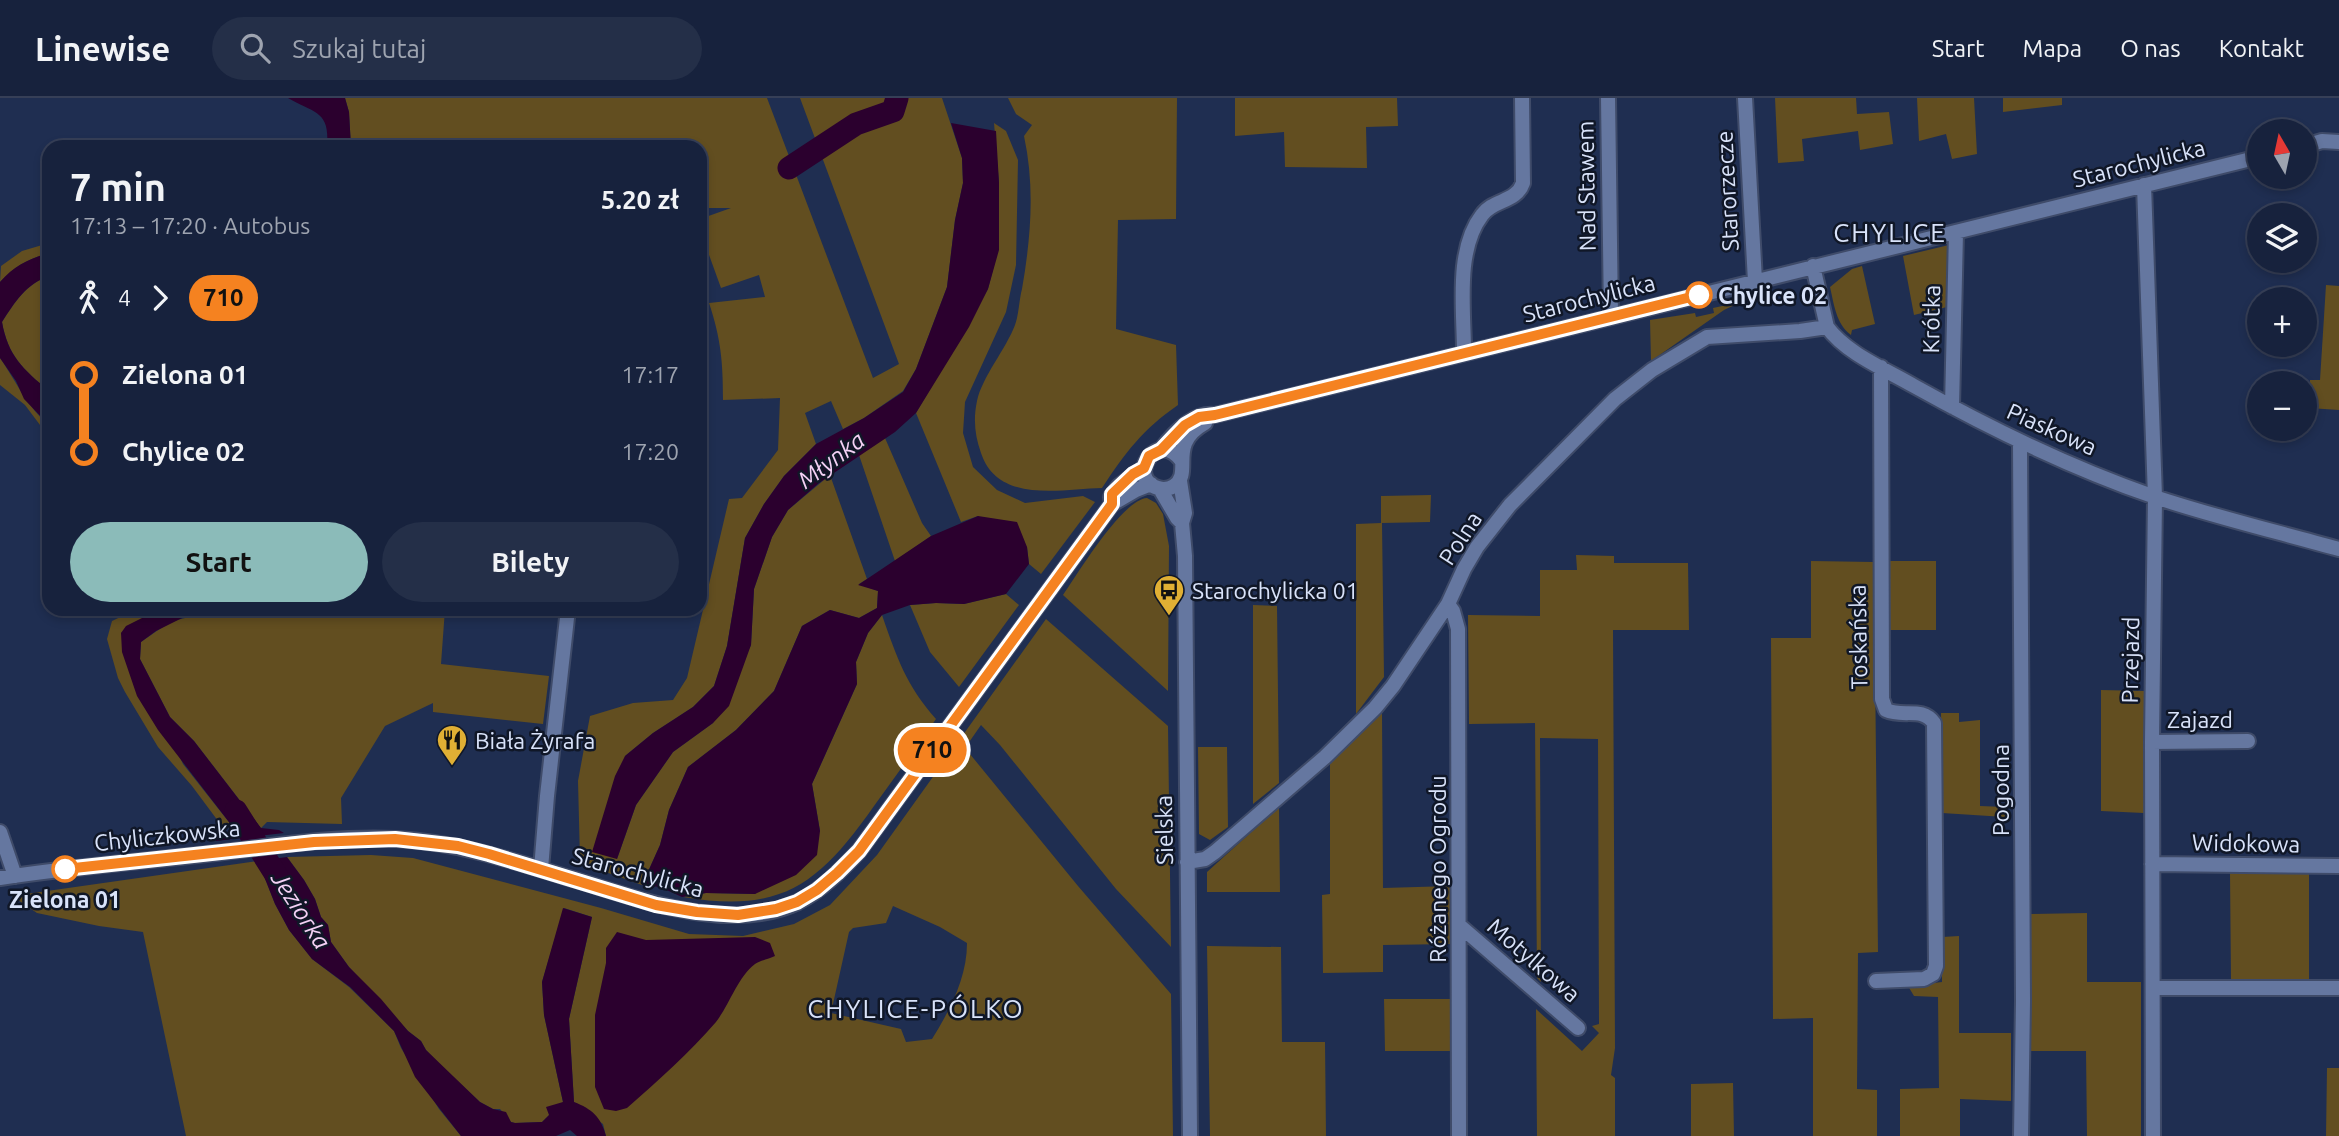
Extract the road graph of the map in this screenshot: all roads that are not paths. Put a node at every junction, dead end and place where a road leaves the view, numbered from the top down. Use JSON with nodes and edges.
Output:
{"nodes":[{"id":1,"x":1522,"y":98,"type":"edge"},
{"id":2,"x":1608,"y":98,"type":"edge"},
{"id":3,"x":1745,"y":98,"type":"edge"},
{"id":4,"x":2339,"y":133,"type":"edge"},
{"id":5,"x":2322,"y":141,"type":"junction"},
{"id":6,"x":2317,"y":142,"type":"edge"},
{"id":7,"x":2339,"y":142,"type":"edge"},
{"id":8,"x":2247,"y":160,"type":"edge"},
{"id":9,"x":2144,"y":185,"type":"junction"},
{"id":10,"x":1956,"y":232,"type":"junction"},
{"id":11,"x":1813,"y":266,"type":"junction"},
{"id":12,"x":1755,"y":281,"type":"junction"},
{"id":13,"x":1611,"y":316,"type":"junction"},
{"id":14,"x":1827,"y":327,"type":"junction"},
{"id":15,"x":1464,"y":352,"type":"junction"},
{"id":16,"x":1881,"y":367,"type":"junction"},
{"id":17,"x":1952,"y":407,"type":"junction"},
{"id":18,"x":1215,"y":415,"type":"junction"},
{"id":19,"x":2020,"y":443,"type":"junction"},
{"id":20,"x":1161,"y":450,"type":"junction"},
{"id":21,"x":1181,"y":460,"type":"junction"},
{"id":22,"x":1144,"y":468,"type":"junction"},
{"id":23,"x":1180,"y":481,"type":"junction"},
{"id":24,"x":1156,"y":487,"type":"junction"},
{"id":25,"x":2155,"y":496,"type":"junction"},
{"id":26,"x":1112,"y":504,"type":"junction"},
{"id":27,"x":1182,"y":523,"type":"junction"},
{"id":28,"x":2339,"y":549,"type":"edge"},
{"id":29,"x":1448,"y":604,"type":"junction"},
{"id":30,"x":567,"y":616,"type":"edge"},
{"id":31,"x":2248,"y":741,"type":"dead end"},
{"id":32,"x":2152,"y":742,"type":"junction"},
{"id":33,"x":0,"y":832,"type":"edge"},
{"id":34,"x":255,"y":848,"type":"joint"},
{"id":35,"x":1187,"y":862,"type":"junction"},
{"id":36,"x":2152,"y":864,"type":"junction"},
{"id":37,"x":2339,"y":866,"type":"edge"},
{"id":38,"x":541,"y":869,"type":"junction"},
{"id":39,"x":15,"y":876,"type":"junction"},
{"id":40,"x":0,"y":878,"type":"edge"},
{"id":41,"x":1460,"y":926,"type":"junction"},
{"id":42,"x":1876,"y":981,"type":"dead end"},
{"id":43,"x":2153,"y":988,"type":"junction"},
{"id":44,"x":2339,"y":988,"type":"edge"},
{"id":45,"x":1578,"y":1028,"type":"dead end"},
{"id":46,"x":1190,"y":1136,"type":"edge"},
{"id":47,"x":1459,"y":1136,"type":"edge"},
{"id":48,"x":2021,"y":1136,"type":"edge"},
{"id":49,"x":2153,"y":1136,"type":"edge"}],
"edges":[{"from":1,"to":15,"type":"street"},
{"from":2,"to":13,"type":"street","name":"Nad Stawem"},
{"from":3,"to":12,"type":"street","name":"Starorzecze"},
{"from":4,"to":5,"type":"street"},
{"from":5,"to":6,"type":"street"},
{"from":5,"to":7,"type":"street"},
{"from":8,"to":9,"type":"street","name":"Starochylicka"},
{"from":9,"to":10,"type":"street","name":"Starochylicka"},
{"from":9,"to":25,"type":"street","name":"Przejazd"},
{"from":10,"to":11,"type":"street","name":"Starochylicka"},
{"from":10,"to":17,"type":"street","name":"Krótka"},
{"from":11,"to":12,"type":"street","name":"Starochylicka"},
{"from":11,"to":14,"type":"street"},
{"from":12,"to":13,"type":"street","name":"Starochylicka"},
{"from":13,"to":15,"type":"street","name":"Starochylicka"},
{"from":14,"to":16,"type":"street","name":"Piaskowa"},
{"from":14,"to":29,"type":"street","name":"Polna"},
{"from":15,"to":18,"type":"street","name":"Starochylicka"},
{"from":16,"to":17,"type":"street","name":"Piaskowa"},
{"from":16,"to":42,"type":"street","name":"Toskańska"},
{"from":17,"to":19,"type":"street","name":"Piaskowa"},
{"from":18,"to":20,"type":"street","name":"Starochylicka"},
{"from":18,"to":21,"type":"street","name":"Starochylicka"},
{"from":19,"to":25,"type":"street","name":"Piaskowa"},
{"from":19,"to":48,"type":"street","name":"Pogodna"},
{"from":20,"to":21,"type":"street"},
{"from":20,"to":22,"type":"street","name":"Starochylicka"},
{"from":21,"to":23,"type":"street","name":"Starochylicka"},
{"from":22,"to":24,"type":"street"},
{"from":22,"to":26,"type":"street","name":"Starochylicka"},
{"from":23,"to":24,"type":"street","name":"Starochylicka"},
{"from":23,"to":27,"type":"street","name":"Sielska"},
{"from":24,"to":26,"type":"street","name":"Starochylicka"},
{"from":24,"to":27,"type":"street","name":"Sielska"},
{"from":25,"to":28,"type":"street","name":"Piaskowa"},
{"from":25,"to":32,"type":"street","name":"Przejazd"},
{"from":26,"to":38,"type":"street","name":"Starochylicka"},
{"from":27,"to":35,"type":"street","name":"Sielska"},
{"from":29,"to":35,"type":"street","name":"Polna"},
{"from":29,"to":41,"type":"street","name":"Różanego Ogrodu"},
{"from":30,"to":38,"type":"street"},
{"from":31,"to":32,"type":"street","name":"Zajazd"},
{"from":32,"to":36,"type":"street","name":"Przejazd"},
{"from":33,"to":39,"type":"street"},
{"from":34,"to":38,"type":"street","name":"Starochylicka"},
{"from":34,"to":39,"type":"street","name":"Chyliczkowska"},
{"from":35,"to":46,"type":"street","name":"Sielska"},
{"from":36,"to":37,"type":"street","name":"Widokowa"},
{"from":36,"to":43,"type":"street","name":"Przejazd"},
{"from":39,"to":40,"type":"street","name":"Chyliczkowska"},
{"from":41,"to":45,"type":"street","name":"Motylkowa"},
{"from":41,"to":47,"type":"street","name":"Różanego Ogrodu"},
{"from":43,"to":44,"type":"street"},
{"from":43,"to":49,"type":"street","name":"Przejazd"}]}
